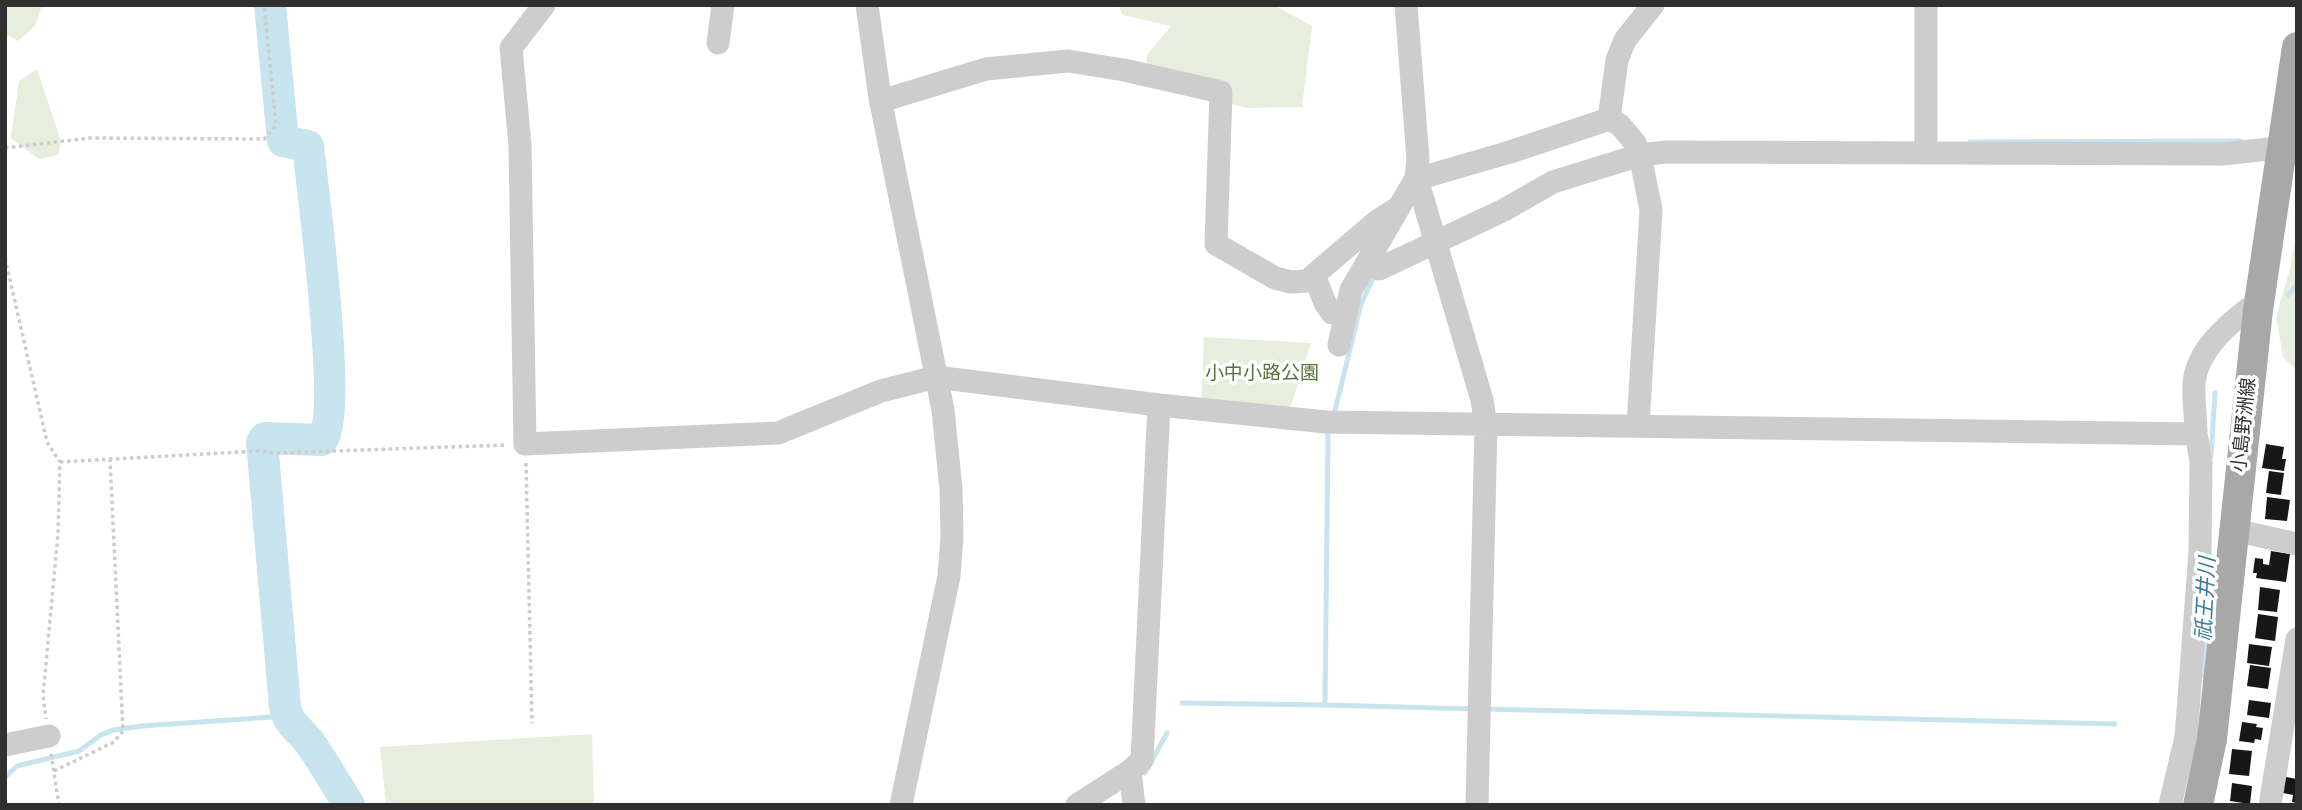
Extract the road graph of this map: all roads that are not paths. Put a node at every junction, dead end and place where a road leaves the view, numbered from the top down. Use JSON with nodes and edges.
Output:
{"nodes":[{"id":1,"x":544,"y":5,"type":"edge"},
{"id":2,"x":723,"y":5,"type":"edge"},
{"id":3,"x":867,"y":5,"type":"edge"},
{"id":4,"x":1406,"y":5,"type":"edge"},
{"id":5,"x":1653,"y":5,"type":"edge"},
{"id":6,"x":1926,"y":5,"type":"edge"},
{"id":7,"x":718,"y":43,"type":"dead end"},
{"id":8,"x":2297,"y":47,"type":"edge"},
{"id":9,"x":881,"y":101,"type":"junction"},
{"id":10,"x":1609,"y":119,"type":"junction"},
{"id":11,"x":2289,"y":148,"type":"edge"},
{"id":12,"x":1926,"y":151,"type":"junction"},
{"id":13,"x":1640,"y":155,"type":"junction"},
{"id":14,"x":1399,"y":206,"type":"junction"},
{"id":15,"x":1435,"y":242,"type":"junction"},
{"id":16,"x":1367,"y":263,"type":"junction"},
{"id":17,"x":1314,"y":275,"type":"junction"},
{"id":18,"x":2258,"y":310,"type":"junction"},
{"id":19,"x":1345,"y":315,"type":"junction"},
{"id":20,"x":1339,"y":345,"type":"dead end"},
{"id":21,"x":936,"y":377,"type":"junction"},
{"id":22,"x":1159,"y":405,"type":"junction"},
{"id":23,"x":1486,"y":425,"type":"junction"},
{"id":24,"x":1638,"y":426,"type":"junction"},
{"id":25,"x":2196,"y":434,"type":"junction"},
{"id":26,"x":2234,"y":530,"type":"junction"},
{"id":27,"x":2297,"y":544,"type":"edge"},
{"id":28,"x":2296,"y":651,"type":"edge"},
{"id":29,"x":49,"y":736,"type":"road end"},
{"id":30,"x":5,"y":745,"type":"edge"},
{"id":31,"x":2288,"y":752,"type":"edge"},
{"id":32,"x":1130,"y":771,"type":"junction"},
{"id":33,"x":901,"y":805,"type":"edge"},
{"id":34,"x":1077,"y":805,"type":"edge"},
{"id":35,"x":1133,"y":805,"type":"edge"},
{"id":36,"x":1477,"y":805,"type":"edge"},
{"id":37,"x":2170,"y":805,"type":"edge"},
{"id":38,"x":2198,"y":805,"type":"edge"},
{"id":39,"x":2270,"y":805,"type":"edge"}],
"edges":[{"from":1,"to":21,"type":"street"},
{"from":2,"to":7,"type":"street"},
{"from":3,"to":9,"type":"street"},
{"from":4,"to":14,"type":"street"},
{"from":5,"to":10,"type":"street"},
{"from":6,"to":12,"type":"street"},
{"from":8,"to":11,"type":"main road","name":"小島野洲線"},
{"from":9,"to":17,"type":"street"},
{"from":9,"to":21,"type":"street"},
{"from":10,"to":13,"type":"street"},
{"from":10,"to":15,"type":"street"},
{"from":11,"to":12,"type":"street"},
{"from":11,"to":18,"type":"main road","name":"小島野洲線"},
{"from":12,"to":13,"type":"street"},
{"from":13,"to":15,"type":"street"},
{"from":13,"to":24,"type":"street"},
{"from":14,"to":16,"type":"street"},
{"from":14,"to":17,"type":"street"},
{"from":15,"to":16,"type":"street"},
{"from":15,"to":23,"type":"street"},
{"from":16,"to":19,"type":"street"},
{"from":17,"to":19,"type":"street"},
{"from":18,"to":25,"type":"street"},
{"from":18,"to":26,"type":"main road","name":"小島野洲線"},
{"from":19,"to":20,"type":"street"},
{"from":21,"to":22,"type":"street"},
{"from":21,"to":33,"type":"street"},
{"from":22,"to":23,"type":"street"},
{"from":22,"to":32,"type":"street"},
{"from":23,"to":24,"type":"street"},
{"from":23,"to":36,"type":"street"},
{"from":24,"to":25,"type":"street"},
{"from":25,"to":37,"type":"street"},
{"from":26,"to":27,"type":"street"},
{"from":26,"to":38,"type":"main road","name":"小島野洲線"},
{"from":28,"to":31,"type":"street"},
{"from":29,"to":30,"type":"street"},
{"from":31,"to":39,"type":"street"},
{"from":32,"to":34,"type":"street"},
{"from":32,"to":35,"type":"street"}]}
